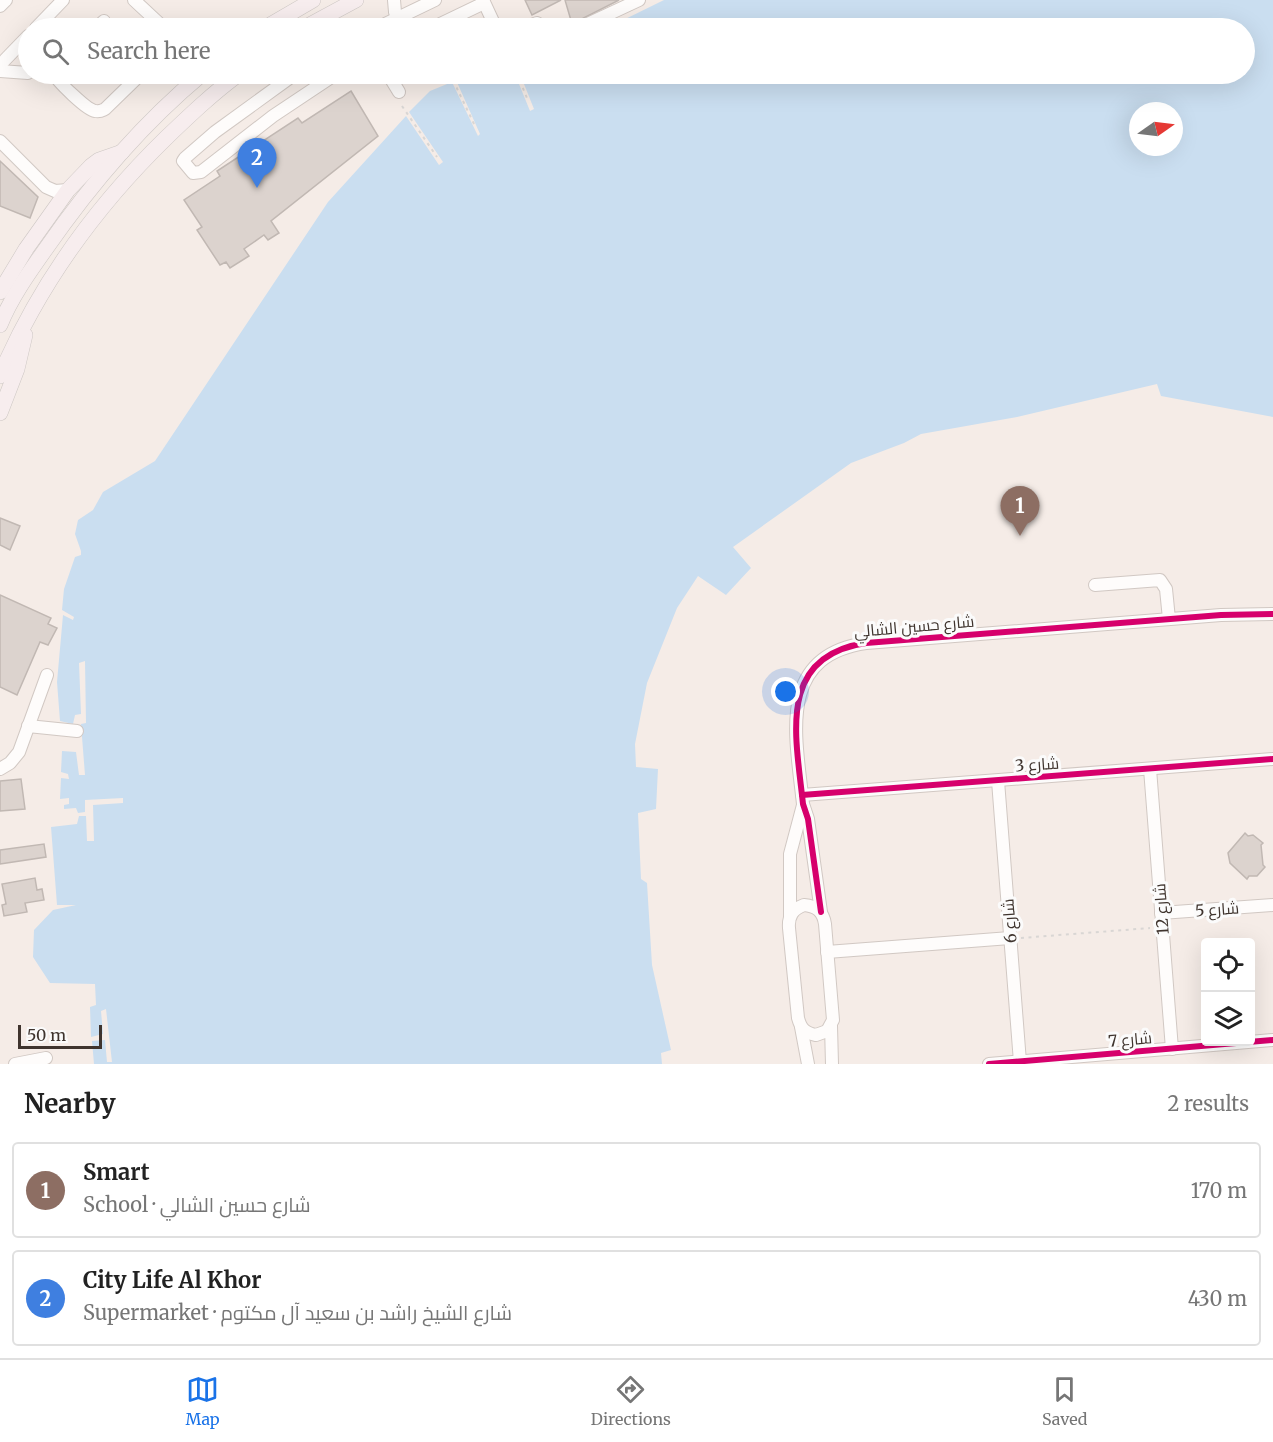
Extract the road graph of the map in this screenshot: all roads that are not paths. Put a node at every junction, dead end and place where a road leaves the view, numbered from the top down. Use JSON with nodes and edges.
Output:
{"nodes":[{"id":1,"x":63,"y":0,"type":"edge"},
{"id":2,"x":134,"y":0,"type":"edge"},
{"id":3,"x":313,"y":0,"type":"edge"},
{"id":4,"x":356,"y":0,"type":"edge"},
{"id":5,"x":394,"y":0,"type":"edge"},
{"id":6,"x":435,"y":0,"type":"edge"},
{"id":7,"x":639,"y":0,"type":"edge"},
{"id":8,"x":484,"y":2,"type":"edge"},
{"id":9,"x":46,"y":18,"type":"edge"},
{"id":10,"x":153,"y":18,"type":"edge"},
{"id":11,"x":282,"y":18,"type":"edge"},
{"id":12,"x":323,"y":18,"type":"edge"},
{"id":13,"x":397,"y":18,"type":"edge"},
{"id":14,"x":407,"y":18,"type":"edge"},
{"id":15,"x":452,"y":18,"type":"edge"},
{"id":16,"x":491,"y":18,"type":"edge"},
{"id":17,"x":600,"y":18,"type":"edge"},
{"id":18,"x":18,"y":46,"type":"edge"},
{"id":19,"x":0,"y":65,"type":"edge"},
{"id":20,"x":0,"y":70,"type":"edge"},
{"id":21,"x":18,"y":72,"type":"edge"},
{"id":22,"x":62,"y":84,"type":"edge"},
{"id":23,"x":131,"y":84,"type":"edge"},
{"id":24,"x":191,"y":84,"type":"edge"},
{"id":25,"x":227,"y":84,"type":"edge"},
{"id":26,"x":282,"y":84,"type":"edge"},
{"id":27,"x":321,"y":84,"type":"edge"},
{"id":28,"x":394,"y":84,"type":"edge"},
{"id":29,"x":399,"y":92,"type":"dead end"},
{"id":30,"x":0,"y":141,"type":"edge"},
{"id":31,"x":122,"y":152,"type":"junction"},
{"id":32,"x":68,"y":190,"type":"junction"},
{"id":33,"x":0,"y":292,"type":"edge"},
{"id":34,"x":30,"y":312,"type":"junction"},
{"id":35,"x":0,"y":325,"type":"edge"},
{"id":36,"x":0,"y":376,"type":"edge"},
{"id":37,"x":0,"y":413,"type":"edge"},
{"id":38,"x":1095,"y":585,"type":"dead end"},
{"id":39,"x":1273,"y":614,"type":"edge"},
{"id":40,"x":1169,"y":619,"type":"junction"},
{"id":41,"x":47,"y":675,"type":"dead end"},
{"id":42,"x":28,"y":726,"type":"junction"},
{"id":43,"x":77,"y":731,"type":"dead end"},
{"id":44,"x":1273,"y":759,"type":"edge"},
{"id":45,"x":0,"y":769,"type":"edge"},
{"id":46,"x":1150,"y":769,"type":"junction"},
{"id":47,"x":998,"y":781,"type":"junction"},
{"id":48,"x":803,"y":799,"type":"junction"},
{"id":49,"x":1273,"y":905,"type":"edge"},
{"id":50,"x":820,"y":912,"type":"junction"},
{"id":51,"x":1161,"y":914,"type":"junction"},
{"id":52,"x":790,"y":917,"type":"junction"},
{"id":53,"x":1010,"y":938,"type":"junction"},
{"id":54,"x":827,"y":952,"type":"junction"},
{"id":55,"x":831,"y":1026,"type":"junction"},
{"id":56,"x":801,"y":1027,"type":"junction"},
{"id":57,"x":1273,"y":1040,"type":"edge"},
{"id":58,"x":1172,"y":1049,"type":"junction"},
{"id":59,"x":46,"y":1058,"type":"dead end"},
{"id":60,"x":1071,"y":1061,"type":"edge"},
{"id":61,"x":1020,"y":1062,"type":"junction"},
{"id":62,"x":834,"y":1063,"type":"edge"},
{"id":63,"x":15,"y":1064,"type":"edge"},
{"id":64,"x":808,"y":1064,"type":"edge"},
{"id":65,"x":989,"y":1064,"type":"edge"}],
"edges":[{"from":1,"to":9,"type":"street"},
{"from":2,"to":10,"type":"street"},
{"from":3,"to":11,"type":"main road"},
{"from":4,"to":12,"type":"main road"},
{"from":5,"to":13,"type":"street"},
{"from":6,"to":14,"type":"street"},
{"from":7,"to":17,"type":"street"},
{"from":8,"to":15,"type":"street"},
{"from":8,"to":16,"type":"street"},
{"from":18,"to":19,"type":"street"},
{"from":20,"to":21,"type":"street"},
{"from":22,"to":23,"type":"street"},
{"from":24,"to":31,"type":"main road"},
{"from":25,"to":34,"type":"main road"},
{"from":26,"to":27,"type":"street"},
{"from":28,"to":29,"type":"street"},
{"from":30,"to":32,"type":"street"},
{"from":31,"to":32,"type":"main road"},
{"from":31,"to":35,"type":"main road"},
{"from":32,"to":33,"type":"main road"},
{"from":34,"to":36,"type":"main road"},
{"from":34,"to":37,"type":"main road"},
{"from":38,"to":40,"type":"street"},
{"from":39,"to":40,"type":"street","name":"شارع حسين الشالي"},
{"from":40,"to":48,"type":"street","name":"شارع حسين الشالي"},
{"from":41,"to":42,"type":"street"},
{"from":42,"to":43,"type":"street"},
{"from":42,"to":45,"type":"street"},
{"from":44,"to":46,"type":"street","name":"شارع 3"},
{"from":46,"to":47,"type":"street","name":"شارع 3"},
{"from":46,"to":51,"type":"street","name":"شارع 12"},
{"from":47,"to":48,"type":"street","name":"شارع 3"},
{"from":47,"to":53,"type":"street","name":"شارع 6"},
{"from":48,"to":50,"type":"street","name":"شارع حسين الشالي"},
{"from":48,"to":52,"type":"street","name":"شارع حسين الشالي"},
{"from":49,"to":51,"type":"street","name":"شارع 5"},
{"from":50,"to":52,"type":"street"},
{"from":50,"to":54,"type":"street","name":"شارع حسين الشالي"},
{"from":51,"to":58,"type":"street","name":"شارع 12"},
{"from":52,"to":56,"type":"street","name":"شارع حسين الشالي"},
{"from":53,"to":54,"type":"street"},
{"from":53,"to":61,"type":"street","name":"شارع 6"},
{"from":54,"to":55,"type":"street","name":"شارع حسين الشالي"},
{"from":55,"to":56,"type":"street"},
{"from":55,"to":62,"type":"street","name":"شارع حسين الشالي"},
{"from":56,"to":64,"type":"street","name":"شارع حسين الشالي"},
{"from":57,"to":58,"type":"street","name":"شارع 7"},
{"from":58,"to":60,"type":"street","name":"شارع 7"},
{"from":59,"to":63,"type":"street"},
{"from":60,"to":61,"type":"street","name":"شارع 7"},
{"from":61,"to":65,"type":"street","name":"شارع 7"}]}
